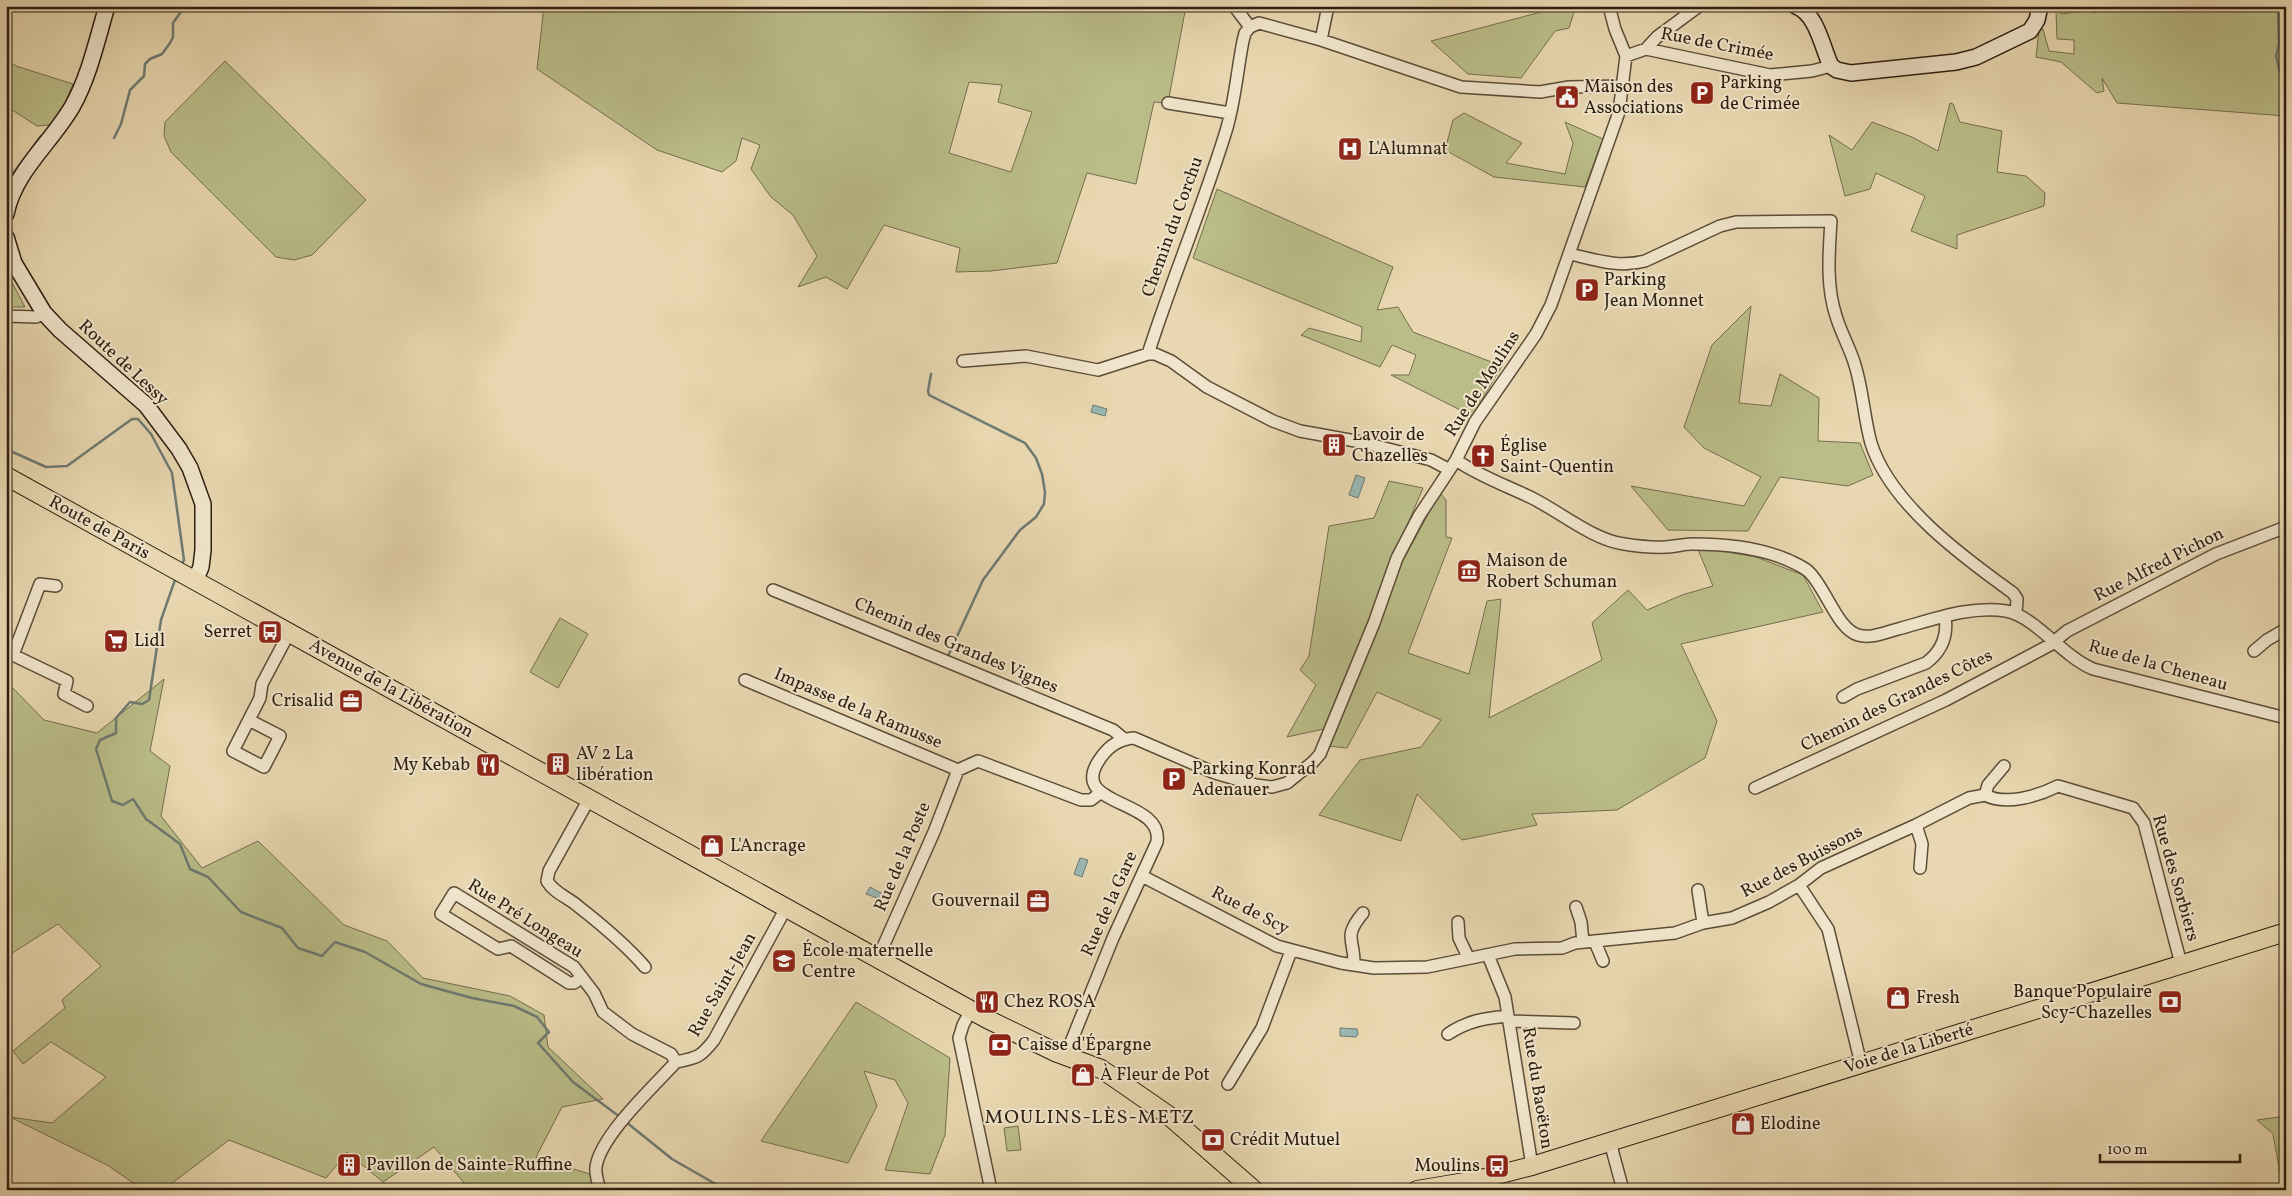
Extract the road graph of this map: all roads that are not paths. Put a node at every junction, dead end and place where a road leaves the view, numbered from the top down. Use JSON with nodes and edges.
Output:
{"nodes":[{"id":1,"x":1234,"y":6,"type":"edge"},
{"id":2,"x":1328,"y":6,"type":"edge"},
{"id":3,"x":1609,"y":6,"type":"edge"},
{"id":4,"x":1699,"y":6,"type":"edge"},
{"id":5,"x":2040,"y":6,"type":"edge"},
{"id":6,"x":106,"y":7,"type":"edge"},
{"id":7,"x":1805,"y":8,"type":"edge"},
{"id":8,"x":1250,"y":27,"type":"junction"},
{"id":9,"x":1321,"y":40,"type":"junction"},
{"id":10,"x":1646,"y":49,"type":"junction"},
{"id":11,"x":1626,"y":56,"type":"junction"},
{"id":12,"x":1837,"y":69,"type":"junction"},
{"id":13,"x":1622,"y":86,"type":"junction"},
{"id":14,"x":1168,"y":103,"type":"dead end"},
{"id":15,"x":1230,"y":113,"type":"junction"},
{"id":16,"x":6,"y":214,"type":"edge"},
{"id":17,"x":6,"y":237,"type":"edge"},
{"id":18,"x":1570,"y":254,"type":"junction"},
{"id":19,"x":44,"y":313,"type":"junction"},
{"id":20,"x":6,"y":316,"type":"edge"},
{"id":21,"x":1148,"y":354,"type":"junction"},
{"id":22,"x":963,"y":361,"type":"dead end"},
{"id":23,"x":1452,"y":465,"type":"junction"},
{"id":24,"x":6,"y":476,"type":"edge"},
{"id":25,"x":2286,"y":527,"type":"edge"},
{"id":26,"x":194,"y":580,"type":"junction"},
{"id":27,"x":56,"y":586,"type":"dead end"},
{"id":28,"x":773,"y":590,"type":"dead end"},
{"id":29,"x":2016,"y":614,"type":"junction"},
{"id":30,"x":1945,"y":617,"type":"junction"},
{"id":31,"x":2286,"y":629,"type":"edge"},
{"id":32,"x":289,"y":633,"type":"junction"},
{"id":33,"x":2053,"y":642,"type":"junction"},
{"id":34,"x":2254,"y":651,"type":"dead end"},
{"id":35,"x":745,"y":680,"type":"dead end"},
{"id":36,"x":1842,"y":697,"type":"dead end"},
{"id":37,"x":87,"y":706,"type":"dead end"},
{"id":38,"x":2286,"y":718,"type":"edge"},
{"id":39,"x":248,"y":720,"type":"dead end"},
{"id":40,"x":1124,"y":739,"type":"junction"},
{"id":41,"x":2004,"y":766,"type":"dead end"},
{"id":42,"x":958,"y":770,"type":"junction"},
{"id":43,"x":1755,"y":788,"type":"dead end"},
{"id":44,"x":1100,"y":792,"type":"junction"},
{"id":45,"x":1985,"y":795,"type":"junction"},
{"id":46,"x":589,"y":799,"type":"junction"},
{"id":47,"x":1916,"y":825,"type":"junction"},
{"id":48,"x":1920,"y":868,"type":"dead end"},
{"id":49,"x":1142,"y":876,"type":"junction"},
{"id":50,"x":1799,"y":885,"type":"junction"},
{"id":51,"x":1698,"y":890,"type":"dead end"},
{"id":52,"x":1576,"y":907,"type":"dead end"},
{"id":53,"x":786,"y":908,"type":"junction"},
{"id":54,"x":1364,"y":913,"type":"dead end"},
{"id":55,"x":1458,"y":922,"type":"dead end"},
{"id":56,"x":1703,"y":923,"type":"junction"},
{"id":57,"x":2286,"y":932,"type":"edge"},
{"id":58,"x":1589,"y":942,"type":"junction"},
{"id":59,"x":1291,"y":951,"type":"junction"},
{"id":60,"x":1488,"y":955,"type":"junction"},
{"id":61,"x":1468,"y":957,"type":"junction"},
{"id":62,"x":878,"y":958,"type":"junction"},
{"id":63,"x":1603,"y":961,"type":"dead end"},
{"id":64,"x":2181,"y":964,"type":"junction"},
{"id":65,"x":1354,"y":965,"type":"junction"},
{"id":66,"x":644,"y":967,"type":"dead end"},
{"id":67,"x":582,"y":977,"type":"junction"},
{"id":68,"x":971,"y":1010,"type":"junction"},
{"id":69,"x":1509,"y":1018,"type":"junction"},
{"id":70,"x":1574,"y":1023,"type":"dead end"},
{"id":71,"x":1448,"y":1034,"type":"dead end"},
{"id":72,"x":1068,"y":1056,"type":"junction"},
{"id":73,"x":676,"y":1062,"type":"junction"},
{"id":74,"x":1862,"y":1064,"type":"junction"},
{"id":75,"x":1228,"y":1084,"type":"dead end"},
{"id":76,"x":1610,"y":1142,"type":"junction"},
{"id":77,"x":1532,"y":1166,"type":"junction"},
{"id":78,"x":990,"y":1185,"type":"edge"},
{"id":79,"x":1422,"y":1189,"type":"edge"},
{"id":80,"x":600,"y":1190,"type":"edge"},
{"id":81,"x":1254,"y":1190,"type":"edge"},
{"id":82,"x":1623,"y":1190,"type":"edge"}],
"edges":[{"from":1,"to":8,"type":"street"},
{"from":2,"to":9,"type":"street"},
{"from":3,"to":11,"type":"street"},
{"from":4,"to":10,"type":"street"},
{"from":5,"to":12,"type":"main road"},
{"from":6,"to":16,"type":"main road"},
{"from":7,"to":12,"type":"main road"},
{"from":8,"to":9,"type":"street"},
{"from":8,"to":15,"type":"street","name":"Chemin du Corchu"},
{"from":9,"to":13,"type":"street"},
{"from":10,"to":11,"type":"street","name":"Rue de Crimée"},
{"from":10,"to":12,"type":"street","name":"Rue de Crimée"},
{"from":11,"to":13,"type":"street","name":"Rue de Moulins"},
{"from":13,"to":18,"type":"street","name":"Rue de Moulins"},
{"from":14,"to":15,"type":"street"},
{"from":15,"to":21,"type":"street","name":"Chemin du Corchu"},
{"from":17,"to":19,"type":"main road","name":"Route de Lessy"},
{"from":18,"to":23,"type":"street","name":"Rue de Moulins"},
{"from":18,"to":29,"type":"street"},
{"from":19,"to":20,"type":"street"},
{"from":19,"to":26,"type":"main road","name":"Route de Lessy"},
{"from":21,"to":22,"type":"street"},
{"from":21,"to":23,"type":"street"},
{"from":23,"to":30,"type":"street"},
{"from":23,"to":40,"type":"street","name":"Rue de Moulins"},
{"from":24,"to":26,"type":"main road","name":"Route de Paris"},
{"from":25,"to":33,"type":"street","name":"Rue Alfred Pichon"},
{"from":26,"to":32,"type":"main road","name":"Avenue de la Libération"},
{"from":27,"to":37,"type":"street"},
{"from":28,"to":40,"type":"street","name":"Chemin des Grandes Vignes"},
{"from":29,"to":30,"type":"street"},
{"from":29,"to":33,"type":"street","name":"Rue de la Cheneau"},
{"from":30,"to":36,"type":"street"},
{"from":31,"to":34,"type":"street"},
{"from":32,"to":39,"type":"street"},
{"from":32,"to":46,"type":"main road","name":"Avenue de la Libération"},
{"from":33,"to":38,"type":"street","name":"Rue de la Cheneau"},
{"from":33,"to":43,"type":"street","name":"Chemin des Grandes Côtes"},
{"from":35,"to":42,"type":"street","name":"Impasse de la Ramusse"},
{"from":40,"to":44,"type":"street"},
{"from":41,"to":45,"type":"street"},
{"from":42,"to":44,"type":"street"},
{"from":42,"to":62,"type":"street","name":"Rue de la Poste"},
{"from":44,"to":49,"type":"street","name":"Rue de la Gare"},
{"from":45,"to":47,"type":"street","name":"Rue des Buissons"},
{"from":45,"to":64,"type":"street","name":"Rue des Sorbiers"},
{"from":46,"to":53,"type":"main road","name":"Avenue de la Libération"},
{"from":46,"to":66,"type":"street"},
{"from":47,"to":48,"type":"street"},
{"from":47,"to":50,"type":"street","name":"Rue des Buissons"},
{"from":49,"to":59,"type":"street","name":"Rue de Scy"},
{"from":49,"to":72,"type":"street","name":"Rue de la Gare"},
{"from":50,"to":56,"type":"street","name":"Rue des Buissons"},
{"from":50,"to":74,"type":"street"},
{"from":51,"to":56,"type":"street"},
{"from":52,"to":58,"type":"street"},
{"from":53,"to":62,"type":"main road","name":"Avenue de la Libération"},
{"from":53,"to":73,"type":"street","name":"Rue Saint-Jean"},
{"from":54,"to":65,"type":"street"},
{"from":55,"to":61,"type":"street"},
{"from":56,"to":58,"type":"street","name":"Rue des Buissons"},
{"from":57,"to":64,"type":"main road","name":"Voie de la Liberté"},
{"from":58,"to":60,"type":"street","name":"Rue des Buissons"},
{"from":58,"to":63,"type":"street"},
{"from":59,"to":65,"type":"street"},
{"from":59,"to":75,"type":"street","name":"Rue de Scy"},
{"from":60,"to":61,"type":"street"},
{"from":60,"to":69,"type":"street","name":"Rue du Baoëton"},
{"from":61,"to":65,"type":"street"},
{"from":62,"to":68,"type":"main road","name":"Avenue de la Libération"},
{"from":64,"to":74,"type":"main road","name":"Voie de la Liberté"},
{"from":67,"to":67,"type":"street","name":"Rue Pré Longeau"},
{"from":67,"to":73,"type":"street","name":"Rue Pré Longeau"},
{"from":68,"to":72,"type":"main road","name":"Avenue de la Libération"},
{"from":68,"to":78,"type":"street"},
{"from":69,"to":70,"type":"street"},
{"from":69,"to":71,"type":"street","name":"Rue du Baoëton"},
{"from":69,"to":77,"type":"street","name":"Rue du Baoëton"},
{"from":72,"to":81,"type":"main road","name":"Avenue de la Libération"},
{"from":73,"to":80,"type":"street"},
{"from":74,"to":76,"type":"main road","name":"Voie de la Liberté"},
{"from":76,"to":77,"type":"main road","name":"Voie de la Liberté"},
{"from":76,"to":82,"type":"street"},
{"from":77,"to":79,"type":"main road","name":"Voie de la Liberté"}]}
